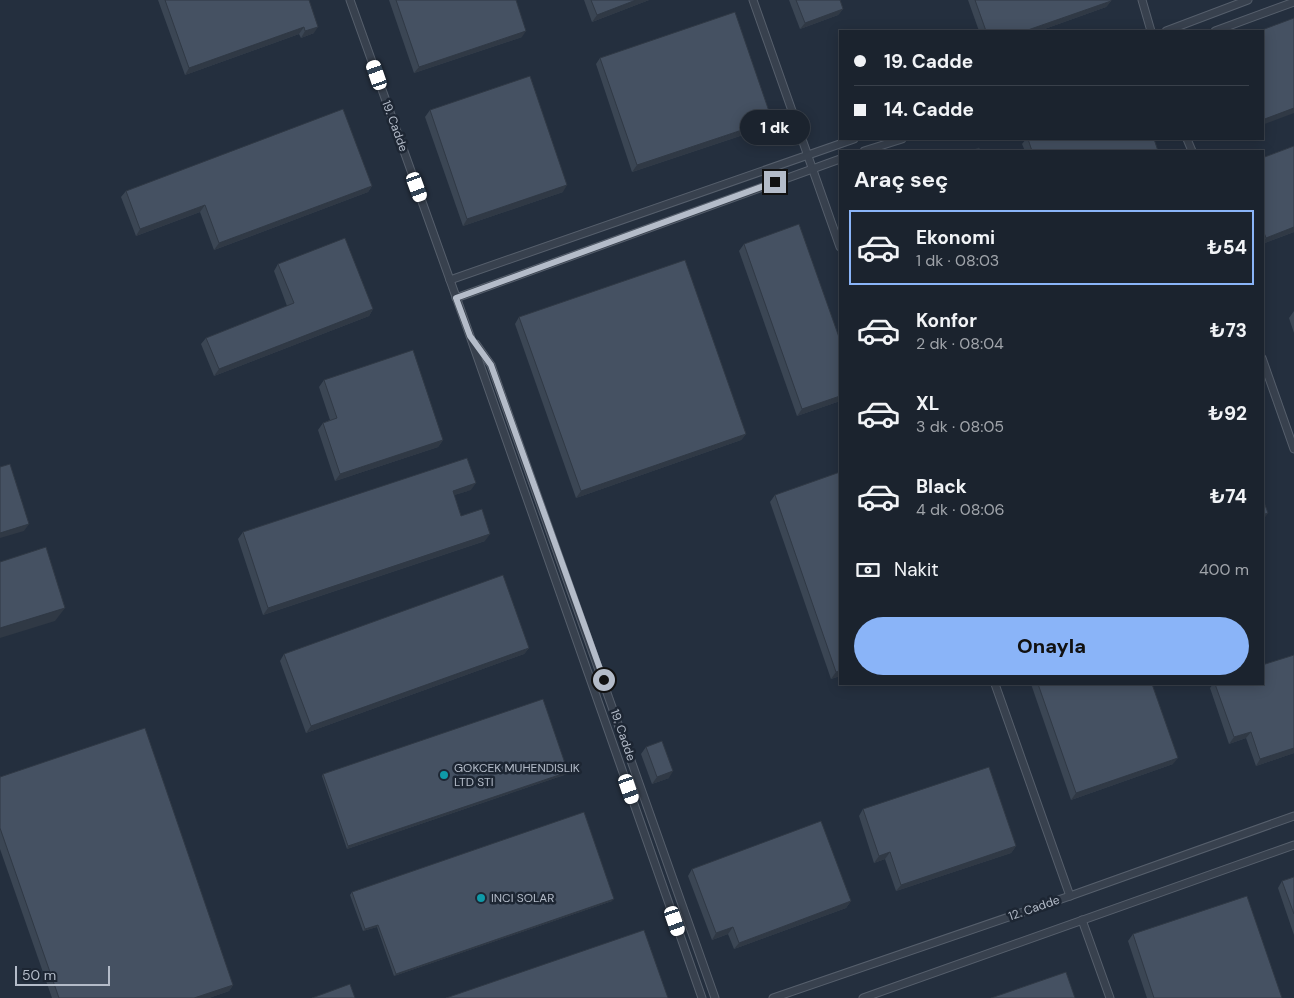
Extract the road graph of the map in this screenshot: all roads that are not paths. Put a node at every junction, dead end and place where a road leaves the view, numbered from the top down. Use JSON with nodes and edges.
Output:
{"nodes":[{"id":1,"x":350,"y":0,"type":"edge"},
{"id":2,"x":752,"y":0,"type":"edge"},
{"id":3,"x":1142,"y":0,"type":"edge"},
{"id":4,"x":1248,"y":0,"type":"edge"},
{"id":5,"x":1294,"y":2,"type":"edge"},
{"id":6,"x":1151,"y":30,"type":"edge"},
{"id":7,"x":1169,"y":30,"type":"edge"},
{"id":8,"x":1218,"y":30,"type":"edge"},
{"id":9,"x":851,"y":140,"type":"edge"},
{"id":10,"x":899,"y":140,"type":"edge"},
{"id":11,"x":867,"y":150,"type":"edge"},
{"id":12,"x":807,"y":155,"type":"junction"},
{"id":13,"x":839,"y":160,"type":"edge"},
{"id":14,"x":812,"y":169,"type":"junction"},
{"id":15,"x":839,"y":244,"type":"edge"},
{"id":16,"x":450,"y":280,"type":"junction"},
{"id":17,"x":456,"y":298,"type":"junction"},
{"id":18,"x":470,"y":336,"type":"junction"},
{"id":19,"x":1264,"y":364,"type":"edge"},
{"id":20,"x":1294,"y":449,"type":"edge"},
{"id":21,"x":995,"y":685,"type":"edge"},
{"id":22,"x":1294,"y":816,"type":"edge"},
{"id":23,"x":1294,"y":844,"type":"edge"},
{"id":24,"x":1070,"y":896,"type":"junction"},
{"id":25,"x":1082,"y":920,"type":"junction"},
{"id":26,"x":702,"y":998,"type":"edge"},
{"id":27,"x":715,"y":998,"type":"edge"},
{"id":28,"x":773,"y":998,"type":"edge"},
{"id":29,"x":863,"y":998,"type":"edge"},
{"id":30,"x":1110,"y":998,"type":"edge"}],
"edges":[{"from":1,"to":16,"type":"lane","name":"19. Cadde"},
{"from":2,"to":12,"type":"lane"},
{"from":3,"to":6,"type":"lane"},
{"from":4,"to":7,"type":"lane"},
{"from":5,"to":8,"type":"lane"},
{"from":9,"to":12,"type":"lane"},
{"from":10,"to":11,"type":"lane"},
{"from":12,"to":14,"type":"lane"},
{"from":12,"to":16,"type":"lane"},
{"from":13,"to":14,"type":"lane"},
{"from":14,"to":15,"type":"lane"},
{"from":14,"to":17,"type":"lane"},
{"from":16,"to":17,"type":"lane","name":"19. Cadde"},
{"from":17,"to":18,"type":"lane","name":"19. Cadde"},
{"from":18,"to":26,"type":"lane","name":"19. Cadde"},
{"from":18,"to":27,"type":"lane","name":"19. Cadde"},
{"from":19,"to":20,"type":"lane"},
{"from":21,"to":24,"type":"lane"},
{"from":22,"to":24,"type":"lane","name":"12. Cadde"},
{"from":23,"to":25,"type":"lane"},
{"from":24,"to":28,"type":"lane","name":"12. Cadde"},
{"from":25,"to":29,"type":"lane"},
{"from":25,"to":30,"type":"lane"}]}
